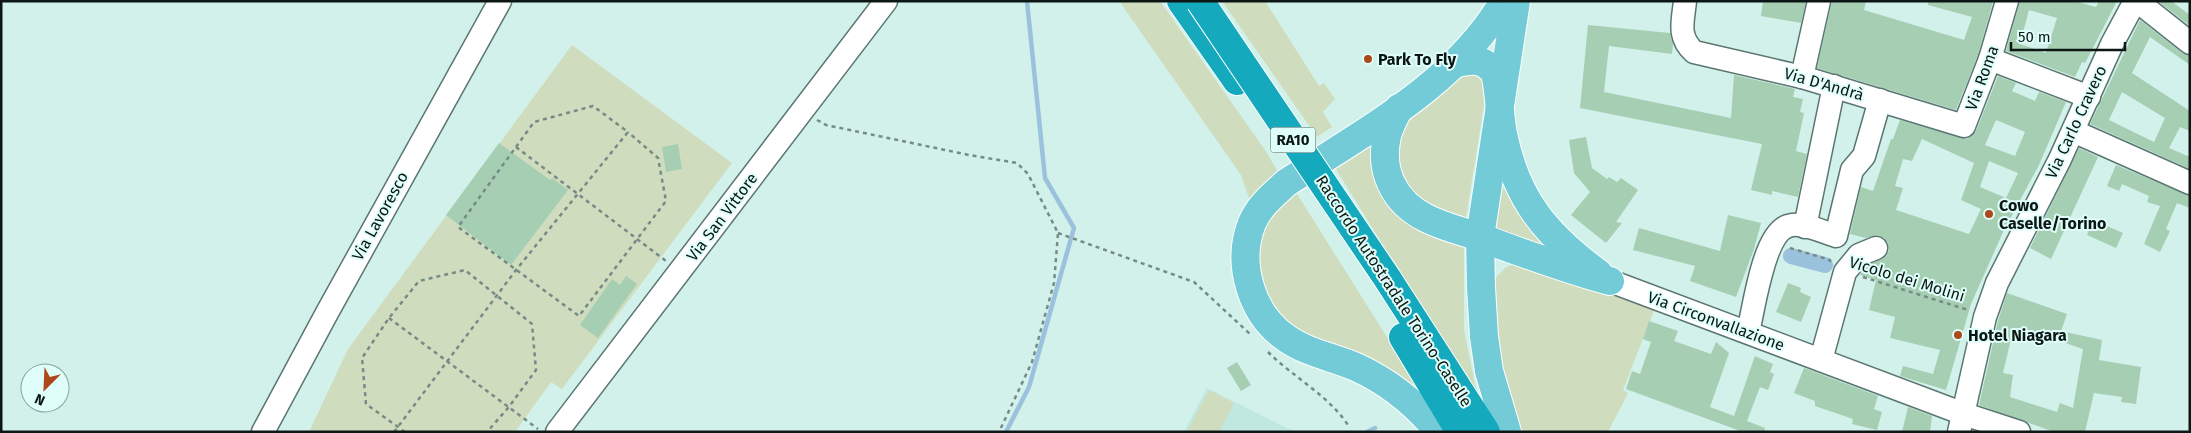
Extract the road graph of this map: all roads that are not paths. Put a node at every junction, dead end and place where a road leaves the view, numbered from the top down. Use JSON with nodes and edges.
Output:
{"nodes":[{"id":1,"x":500,"y":1,"type":"edge"},
{"id":2,"x":886,"y":1,"type":"edge"},
{"id":3,"x":1181,"y":1,"type":"edge"},
{"id":4,"x":1200,"y":1,"type":"edge"},
{"id":5,"x":1504,"y":1,"type":"edge"},
{"id":6,"x":1516,"y":1,"type":"edge"},
{"id":7,"x":1685,"y":1,"type":"edge"},
{"id":8,"x":1820,"y":1,"type":"edge"},
{"id":9,"x":2007,"y":1,"type":"edge"},
{"id":10,"x":2136,"y":1,"type":"edge"},
{"id":11,"x":2190,"y":43,"type":"edge"},
{"id":12,"x":1990,"y":59,"type":"junction"},
{"id":13,"x":1458,"y":63,"type":"junction"},
{"id":14,"x":1802,"y":77,"type":"junction"},
{"id":15,"x":1834,"y":86,"type":"junction"},
{"id":16,"x":2088,"y":97,"type":"junction"},
{"id":17,"x":1880,"y":100,"type":"junction"},
{"id":18,"x":1399,"y":108,"type":"junction"},
{"id":19,"x":1500,"y":108,"type":"junction"},
{"id":20,"x":1964,"y":126,"type":"joint"},
{"id":21,"x":2073,"y":131,"type":"junction"},
{"id":22,"x":2190,"y":183,"type":"edge"},
{"id":23,"x":1805,"y":227,"type":"junction"},
{"id":24,"x":1480,"y":237,"type":"junction"},
{"id":25,"x":1876,"y":248,"type":"dead end"},
{"id":26,"x":1526,"y":255,"type":"junction"},
{"id":27,"x":1610,"y":281,"type":"junction"},
{"id":28,"x":1380,"y":283,"type":"junction"},
{"id":29,"x":1480,"y":287,"type":"junction"},
{"id":30,"x":1748,"y":332,"type":"junction"},
{"id":31,"x":1821,"y":360,"type":"junction"},
{"id":32,"x":1961,"y":423,"type":"edge"},
{"id":33,"x":263,"y":432,"type":"edge"},
{"id":34,"x":557,"y":432,"type":"edge"},
{"id":35,"x":1439,"y":432,"type":"edge"},
{"id":36,"x":1460,"y":432,"type":"edge"},
{"id":37,"x":1486,"y":432,"type":"edge"},
{"id":38,"x":1507,"y":432,"type":"edge"},
{"id":39,"x":2019,"y":432,"type":"edge"}],
"edges":[{"from":1,"to":33,"type":"street","name":"Via Lavoresco"},
{"from":2,"to":34,"type":"street","name":"Via San Vittore"},
{"from":3,"to":28,"type":"highway","name":"Raccordo Autostradale Torino-Caselle","number":"RA10"},
{"from":4,"to":28,"type":"highway","name":"Raccordo Autostradale Torino-Caselle","number":"RA10","bridge":true},
{"from":5,"to":13,"type":"main road"},
{"from":6,"to":19,"type":"main road"},
{"from":7,"to":14,"type":"street","name":"Via D'Andrà"},
{"from":8,"to":14,"type":"street"},
{"from":9,"to":12,"type":"street","name":"Via Roma"},
{"from":10,"to":11,"type":"street"},
{"from":10,"to":16,"type":"street","name":"Via Carlo Cravero"},
{"from":12,"to":16,"type":"street"},
{"from":12,"to":20,"type":"street","name":"Via Roma"},
{"from":13,"to":18,"type":"main road"},
{"from":13,"to":19,"type":"main road"},
{"from":14,"to":15,"type":"street","name":"Via D'Andrà"},
{"from":15,"to":17,"type":"street","name":"Via D'Andrà"},
{"from":15,"to":23,"type":"street"},
{"from":16,"to":21,"type":"street","name":"Via Carlo Cravero"},
{"from":17,"to":20,"type":"street","name":"Via D'Andrà"},
{"from":17,"to":23,"type":"street"},
{"from":18,"to":24,"type":"main road"},
{"from":18,"to":35,"type":"main road"},
{"from":19,"to":24,"type":"main road"},
{"from":19,"to":27,"type":"main road"},
{"from":21,"to":22,"type":"street"},
{"from":21,"to":32,"type":"street","name":"Via Carlo Cravero"},
{"from":23,"to":30,"type":"street"},
{"from":24,"to":26,"type":"main road"},
{"from":24,"to":29,"type":"main road"},
{"from":25,"to":31,"type":"street"},
{"from":26,"to":27,"type":"main road"},
{"from":26,"to":29,"type":"main road"},
{"from":27,"to":30,"type":"street","name":"Via Circonvallazione"},
{"from":28,"to":36,"type":"highway","name":"Raccordo Autostradale Torino-Caselle","number":"RA10"},
{"from":28,"to":37,"type":"highway","name":"Raccordo Autostradale Torino-Caselle"},
{"from":29,"to":38,"type":"main road"},
{"from":30,"to":31,"type":"street","name":"Via Circonvallazione"},
{"from":31,"to":32,"type":"street","name":"Via Circonvallazione"},
{"from":32,"to":39,"type":"street","name":"Via Circonvallazione"}]}
